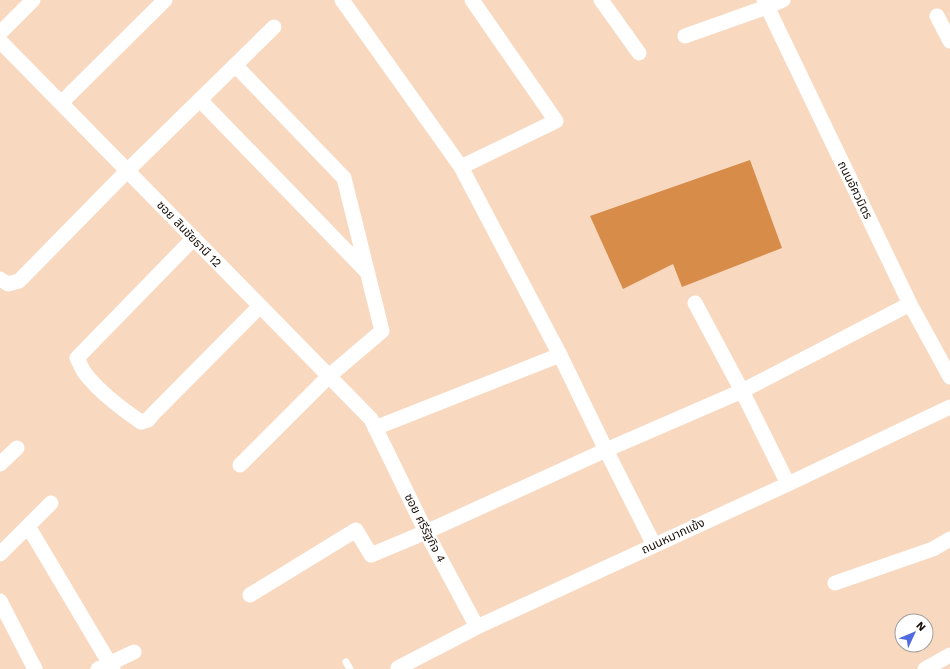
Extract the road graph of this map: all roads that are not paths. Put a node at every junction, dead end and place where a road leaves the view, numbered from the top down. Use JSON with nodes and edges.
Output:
{"nodes":[{"id":1,"x":33,"y":0,"type":"edge"},
{"id":2,"x":165,"y":0,"type":"edge"},
{"id":3,"x":342,"y":0,"type":"edge"},
{"id":4,"x":472,"y":0,"type":"edge"},
{"id":5,"x":601,"y":0,"type":"edge"},
{"id":6,"x":783,"y":0,"type":"edge"},
{"id":7,"x":766,"y":4,"type":"edge"},
{"id":8,"x":937,"y":16,"type":"dead end"},
{"id":9,"x":274,"y":27,"type":"dead end"},
{"id":10,"x":0,"y":33,"type":"edge"},
{"id":11,"x":685,"y":36,"type":"dead end"},
{"id":12,"x":0,"y":41,"type":"edge"},
{"id":13,"x":950,"y":41,"type":"edge"},
{"id":14,"x":639,"y":53,"type":"dead end"},
{"id":15,"x":235,"y":65,"type":"junction"},
{"id":16,"x":200,"y":100,"type":"junction"},
{"id":17,"x":61,"y":103,"type":"junction"},
{"id":18,"x":461,"y":167,"type":"junction"},
{"id":19,"x":127,"y":171,"type":"junction"},
{"id":20,"x":194,"y":238,"type":"junction"},
{"id":21,"x":367,"y":272,"type":"junction"},
{"id":22,"x":0,"y":279,"type":"edge"},
{"id":23,"x":696,"y":303,"type":"dead end"},
{"id":24,"x":910,"y":304,"type":"junction"},
{"id":25,"x":260,"y":306,"type":"junction"},
{"id":26,"x":560,"y":355,"type":"junction"},
{"id":27,"x":329,"y":376,"type":"junction"},
{"id":28,"x":950,"y":377,"type":"edge"},
{"id":29,"x":742,"y":391,"type":"junction"},
{"id":30,"x":950,"y":407,"type":"edge"},
{"id":31,"x":375,"y":428,"type":"junction"},
{"id":32,"x":17,"y":448,"type":"dead end"},
{"id":33,"x":606,"y":450,"type":"junction"},
{"id":34,"x":0,"y":464,"type":"edge"},
{"id":35,"x":240,"y":465,"type":"dead end"},
{"id":36,"x":788,"y":484,"type":"junction"},
{"id":37,"x":51,"y":503,"type":"dead end"},
{"id":38,"x":28,"y":526,"type":"junction"},
{"id":39,"x":426,"y":532,"type":"junction"},
{"id":40,"x":950,"y":539,"type":"edge"},
{"id":41,"x":654,"y":545,"type":"junction"},
{"id":42,"x":0,"y":554,"type":"edge"},
{"id":43,"x":835,"y":583,"type":"dead end"},
{"id":44,"x":250,"y":595,"type":"dead end"},
{"id":45,"x":0,"y":601,"type":"edge"},
{"id":46,"x":477,"y":627,"type":"junction"},
{"id":47,"x":134,"y":652,"type":"dead end"},
{"id":48,"x":950,"y":655,"type":"edge"},
{"id":49,"x":346,"y":662,"type":"dead end"},
{"id":50,"x":107,"y":667,"type":"edge"},
{"id":51,"x":397,"y":668,"type":"edge"},
{"id":52,"x":35,"y":669,"type":"edge"},
{"id":53,"x":350,"y":669,"type":"edge"},
{"id":54,"x":925,"y":669,"type":"edge"}],
"edges":[{"from":1,"to":10,"type":"street"},
{"from":2,"to":17,"type":"street"},
{"from":3,"to":18,"type":"street"},
{"from":4,"to":18,"type":"street"},
{"from":5,"to":14,"type":"street"},
{"from":6,"to":7,"type":"street"},
{"from":7,"to":11,"type":"street"},
{"from":7,"to":24,"type":"street","name":"ถนนอัศวมิตร"},
{"from":8,"to":13,"type":"street"},
{"from":9,"to":15,"type":"street"},
{"from":12,"to":17,"type":"street","name":"ซอย สินชัยธานี 12"},
{"from":15,"to":16,"type":"street"},
{"from":15,"to":21,"type":"street"},
{"from":16,"to":19,"type":"street"},
{"from":16,"to":21,"type":"street"},
{"from":17,"to":19,"type":"street","name":"ซอย สินชัยธานี 12"},
{"from":18,"to":26,"type":"street"},
{"from":19,"to":20,"type":"street","name":"ซอย สินชัยธานี 12"},
{"from":19,"to":22,"type":"street"},
{"from":20,"to":25,"type":"street","name":"ซอย สินชัยธานี 12"},
{"from":20,"to":25,"type":"street"},
{"from":21,"to":27,"type":"street"},
{"from":23,"to":29,"type":"street"},
{"from":24,"to":28,"type":"street","name":"ถนนอัศวมิตร"},
{"from":24,"to":29,"type":"street"},
{"from":25,"to":27,"type":"street","name":"ซอย สินชัยธานี 12"},
{"from":26,"to":31,"type":"street"},
{"from":26,"to":33,"type":"street"},
{"from":27,"to":31,"type":"street","name":"ซอย สินชัยธานี 12"},
{"from":27,"to":35,"type":"street"},
{"from":29,"to":33,"type":"street"},
{"from":29,"to":36,"type":"street"},
{"from":30,"to":36,"type":"street","name":"ถนนหมากแข้ง"},
{"from":31,"to":39,"type":"street","name":"ซอย ศรีรัฐกิจ 4"},
{"from":32,"to":34,"type":"street"},
{"from":33,"to":39,"type":"street"},
{"from":33,"to":41,"type":"street"},
{"from":36,"to":41,"type":"street","name":"ถนนหมากแข้ง"},
{"from":37,"to":38,"type":"street"},
{"from":38,"to":42,"type":"street"},
{"from":38,"to":50,"type":"street"},
{"from":39,"to":44,"type":"street"},
{"from":39,"to":46,"type":"street","name":"ซอย ศรีรัฐกิจ 4"},
{"from":40,"to":43,"type":"street"},
{"from":41,"to":46,"type":"street","name":"ถนนหมากแข้ง"},
{"from":45,"to":52,"type":"street"},
{"from":46,"to":51,"type":"street","name":"ถนนหมากแข้ง"},
{"from":47,"to":50,"type":"street"},
{"from":48,"to":54,"type":"street"},
{"from":49,"to":53,"type":"lane"}]}
